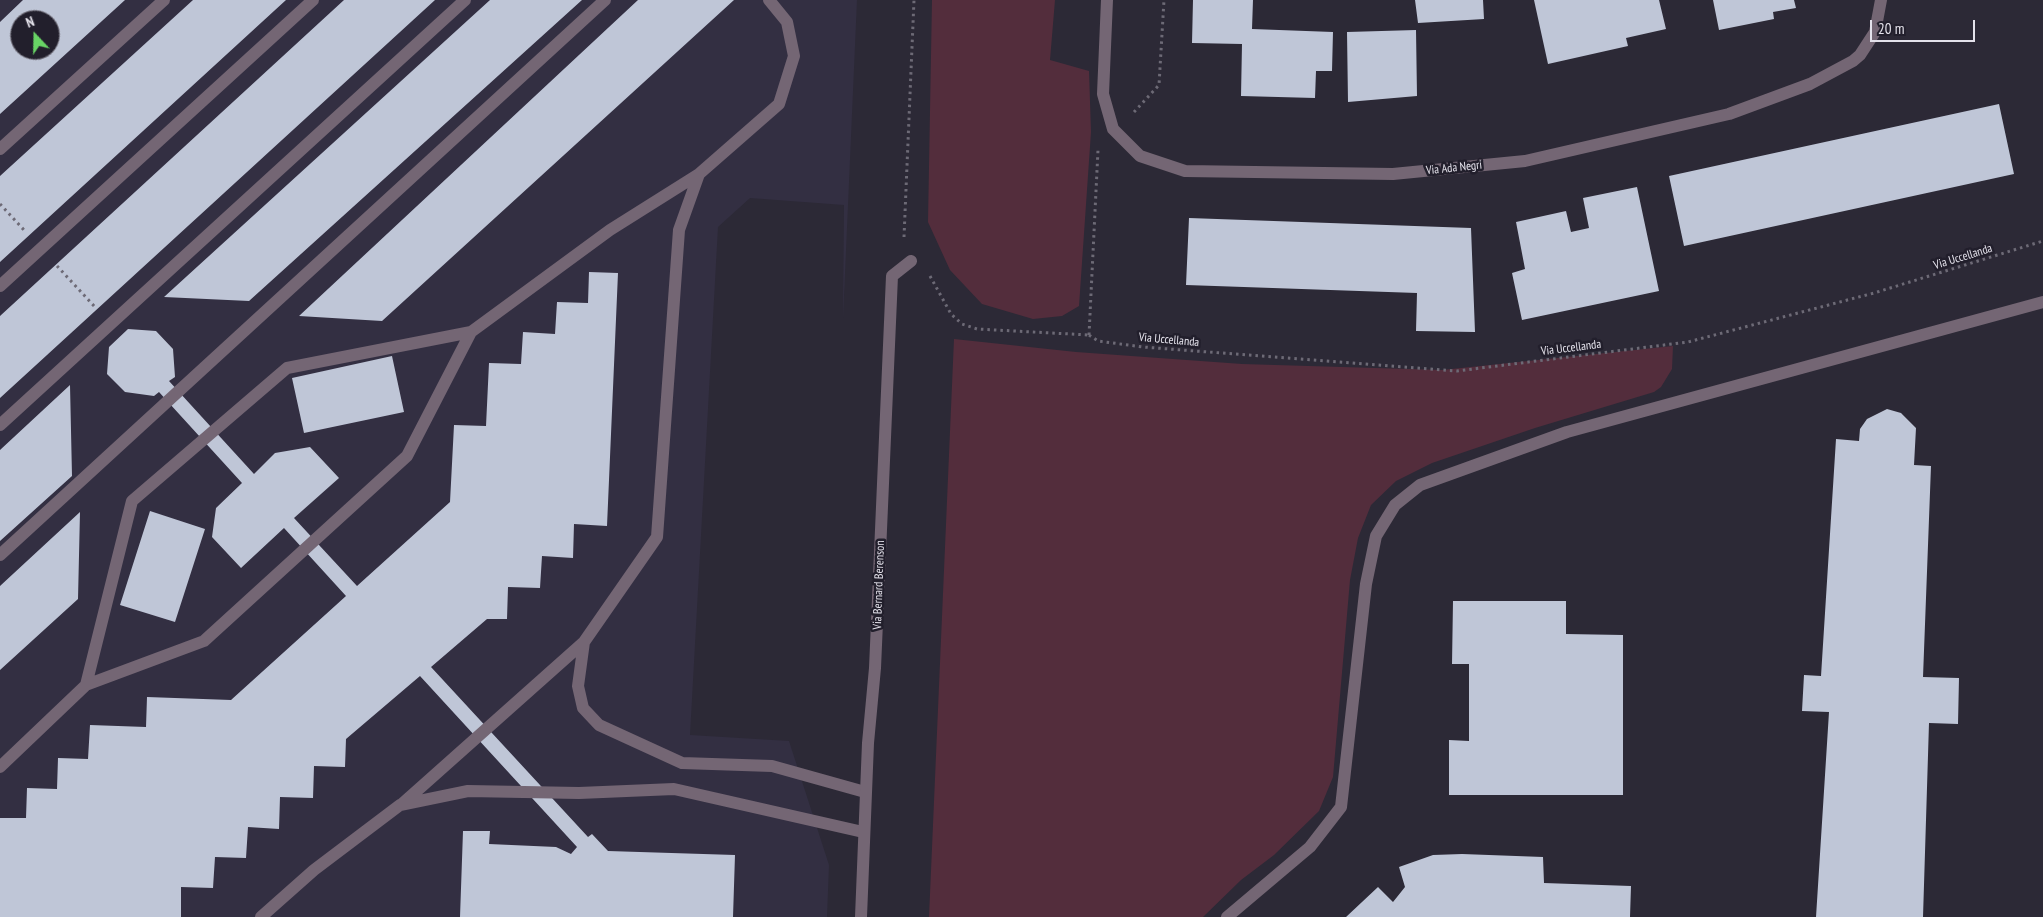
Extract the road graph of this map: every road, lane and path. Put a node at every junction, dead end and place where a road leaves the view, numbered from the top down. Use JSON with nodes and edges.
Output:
{"nodes":[{"id":1,"x":164,"y":0,"type":"edge"},
{"id":2,"x":313,"y":0,"type":"edge"},
{"id":3,"x":465,"y":0,"type":"edge"},
{"id":4,"x":605,"y":0,"type":"edge"},
{"id":5,"x":769,"y":0,"type":"edge"},
{"id":6,"x":914,"y":0,"type":"edge"},
{"id":7,"x":1107,"y":0,"type":"edge"},
{"id":8,"x":1164,"y":0,"type":"edge"},
{"id":9,"x":1881,"y":0,"type":"edge"},
{"id":10,"x":1113,"y":129,"type":"junction"},
{"id":11,"x":0,"y":150,"type":"edge"},
{"id":12,"x":700,"y":174,"type":"junction"},
{"id":13,"x":2043,"y":241,"type":"edge"},
{"id":14,"x":911,"y":261,"type":"junction"},
{"id":15,"x":0,"y":286,"type":"edge"},
{"id":16,"x":2043,"y":302,"type":"edge"},
{"id":17,"x":471,"y":332,"type":"junction"},
{"id":18,"x":1089,"y":335,"type":"junction"},
{"id":19,"x":0,"y":425,"type":"edge"},
{"id":20,"x":0,"y":555,"type":"edge"},
{"id":21,"x":584,"y":642,"type":"junction"},
{"id":22,"x":86,"y":685,"type":"junction"},
{"id":23,"x":0,"y":767,"type":"edge"},
{"id":24,"x":865,"y":792,"type":"junction"},
{"id":25,"x":400,"y":806,"type":"junction"},
{"id":26,"x":863,"y":832,"type":"junction"},
{"id":27,"x":261,"y":917,"type":"edge"},
{"id":28,"x":861,"y":917,"type":"edge"},
{"id":29,"x":1227,"y":917,"type":"edge"}],
"edges":[{"from":1,"to":11,"type":"street"},
{"from":2,"to":15,"type":"street"},
{"from":3,"to":19,"type":"street"},
{"from":4,"to":20,"type":"street"},
{"from":5,"to":12,"type":"street"},
{"from":6,"to":14,"type":"path"},
{"from":7,"to":10,"type":"street","name":"Via Ada Negri"},
{"from":8,"to":10,"type":"path"},
{"from":9,"to":10,"type":"street","name":"Via Ada Negri"},
{"from":10,"to":18,"type":"path"},
{"from":12,"to":17,"type":"street"},
{"from":12,"to":21,"type":"street"},
{"from":13,"to":18,"type":"path","name":"Via Uccellanda"},
{"from":14,"to":18,"type":"path","name":"Via Uccellanda"},
{"from":14,"to":24,"type":"street","name":"Via Bernard Berenson"},
{"from":16,"to":29,"type":"street"},
{"from":17,"to":22,"type":"street"},
{"from":17,"to":22,"type":"street"},
{"from":21,"to":24,"type":"street"},
{"from":21,"to":25,"type":"street"},
{"from":22,"to":23,"type":"street"},
{"from":24,"to":26,"type":"street","name":"Via Bernard Berenson"},
{"from":25,"to":26,"type":"street"},
{"from":25,"to":27,"type":"street"},
{"from":26,"to":28,"type":"street","name":"Via Bernard Berenson"}]}
